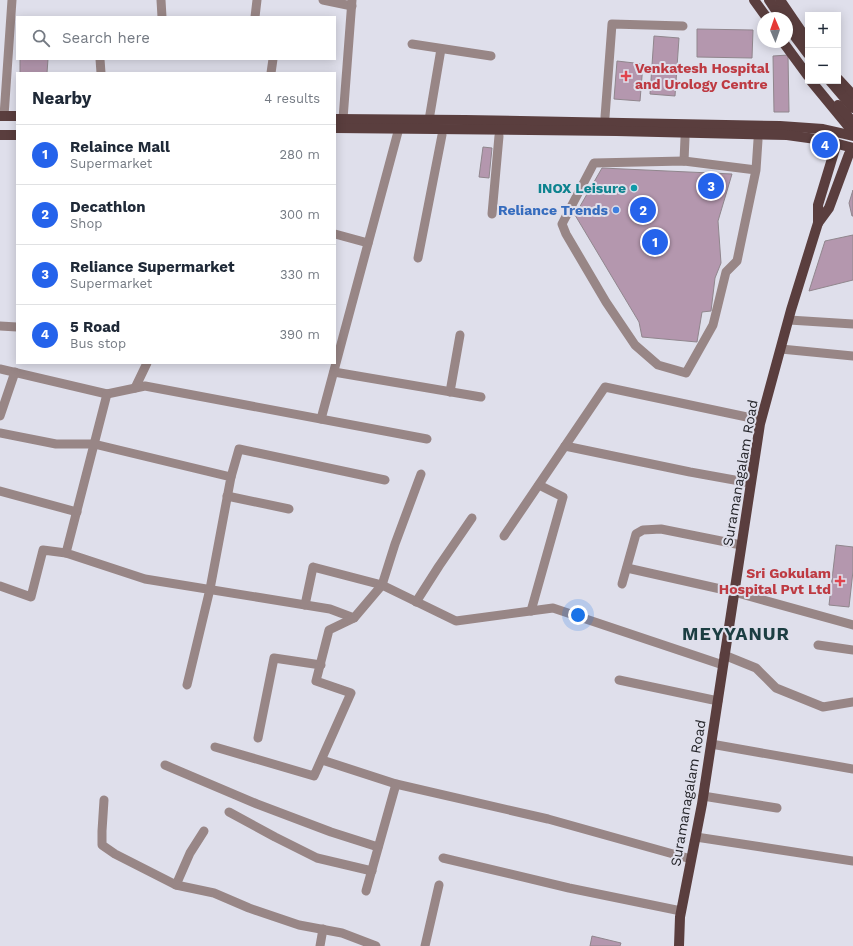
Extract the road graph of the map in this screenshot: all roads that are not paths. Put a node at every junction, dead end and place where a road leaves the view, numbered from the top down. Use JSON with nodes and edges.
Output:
{"nodes":[{"id":1,"x":12,"y":0,"type":"edge"},
{"id":2,"x":161,"y":0,"type":"edge"},
{"id":3,"x":257,"y":0,"type":"edge"},
{"id":4,"x":323,"y":0,"type":"edge"},
{"id":5,"x":754,"y":0,"type":"edge"},
{"id":6,"x":761,"y":0,"type":"edge"},
{"id":7,"x":769,"y":0,"type":"edge"},
{"id":8,"x":783,"y":2,"type":"edge"},
{"id":9,"x":352,"y":3,"type":"edge"},
{"id":10,"x":763,"y":12,"type":"edge"},
{"id":11,"x":769,"y":12,"type":"edge"},
{"id":12,"x":777,"y":12,"type":"edge"},
{"id":13,"x":162,"y":16,"type":"edge"},
{"id":14,"x":255,"y":16,"type":"edge"},
{"id":15,"x":14,"y":23,"type":"edge"},
{"id":16,"x":684,"y":26,"type":"dead end"},
{"id":17,"x":793,"y":34,"type":"edge"},
{"id":18,"x":805,"y":36,"type":"edge"},
{"id":19,"x":412,"y":44,"type":"dead end"},
{"id":20,"x":793,"y":47,"type":"edge"},
{"id":21,"x":441,"y":48,"type":"junction"},
{"id":22,"x":787,"y":48,"type":"edge"},
{"id":23,"x":805,"y":50,"type":"edge"},
{"id":24,"x":491,"y":56,"type":"dead end"},
{"id":25,"x":100,"y":60,"type":"edge"},
{"id":26,"x":273,"y":60,"type":"edge"},
{"id":27,"x":805,"y":64,"type":"edge"},
{"id":28,"x":101,"y":72,"type":"edge"},
{"id":29,"x":271,"y":72,"type":"edge"},
{"id":30,"x":805,"y":72,"type":"edge"},
{"id":31,"x":841,"y":82,"type":"edge"},
{"id":32,"x":814,"y":84,"type":"edge"},
{"id":33,"x":820,"y":84,"type":"edge"},
{"id":34,"x":833,"y":84,"type":"edge"},
{"id":35,"x":853,"y":95,"type":"edge"},
{"id":36,"x":853,"y":108,"type":"edge"},
{"id":37,"x":2,"y":116,"type":"edge"},
{"id":38,"x":16,"y":116,"type":"edge"},
{"id":39,"x":605,"y":117,"type":"junction"},
{"id":40,"x":339,"y":119,"type":"edge"},
{"id":41,"x":429,"y":120,"type":"junction"},
{"id":42,"x":466,"y":125,"type":"junction"},
{"id":43,"x":336,"y":128,"type":"edge"},
{"id":44,"x":399,"y":128,"type":"junction"},
{"id":45,"x":852,"y":130,"type":"edge"},
{"id":46,"x":0,"y":135,"type":"edge"},
{"id":47,"x":16,"y":135,"type":"edge"},
{"id":48,"x":442,"y":135,"type":"junction"},
{"id":49,"x":499,"y":136,"type":"junction"},
{"id":50,"x":686,"y":138,"type":"junction"},
{"id":51,"x":758,"y":140,"type":"junction"},
{"id":52,"x":835,"y":149,"type":"junction"},
{"id":53,"x":852,"y":153,"type":"edge"},
{"id":54,"x":684,"y":161,"type":"junction"},
{"id":55,"x":756,"y":170,"type":"junction"},
{"id":56,"x":492,"y":214,"type":"dead end"},
{"id":57,"x":818,"y":223,"type":"junction"},
{"id":58,"x":336,"y":234,"type":"edge"},
{"id":59,"x":368,"y":243,"type":"junction"},
{"id":60,"x":418,"y":258,"type":"dead end"},
{"id":61,"x":789,"y":320,"type":"junction"},
{"id":62,"x":853,"y":324,"type":"edge"},
{"id":63,"x":0,"y":326,"type":"edge"},
{"id":64,"x":16,"y":327,"type":"edge"},
{"id":65,"x":460,"y":335,"type":"dead end"},
{"id":66,"x":781,"y":349,"type":"junction"},
{"id":67,"x":853,"y":356,"type":"edge"},
{"id":68,"x":146,"y":364,"type":"edge"},
{"id":69,"x":0,"y":368,"type":"edge"},
{"id":70,"x":15,"y":372,"type":"junction"},
{"id":71,"x":334,"y":372,"type":"junction"},
{"id":72,"x":134,"y":388,"type":"junction"},
{"id":73,"x":450,"y":392,"type":"junction"},
{"id":74,"x":107,"y":394,"type":"junction"},
{"id":75,"x":481,"y":397,"type":"dead end"},
{"id":76,"x":0,"y":416,"type":"edge"},
{"id":77,"x":321,"y":419,"type":"junction"},
{"id":78,"x":761,"y":420,"type":"junction"},
{"id":79,"x":0,"y":433,"type":"edge"},
{"id":80,"x":427,"y":439,"type":"dead end"},
{"id":81,"x":94,"y":444,"type":"junction"},
{"id":82,"x":565,"y":446,"type":"junction"},
{"id":83,"x":421,"y":474,"type":"dead end"},
{"id":84,"x":231,"y":477,"type":"junction"},
{"id":85,"x":385,"y":480,"type":"dead end"},
{"id":86,"x":751,"y":483,"type":"junction"},
{"id":87,"x":539,"y":485,"type":"junction"},
{"id":88,"x":0,"y":491,"type":"edge"},
{"id":89,"x":227,"y":496,"type":"junction"},
{"id":90,"x":289,"y":509,"type":"dead end"},
{"id":91,"x":77,"y":512,"type":"junction"},
{"id":92,"x":472,"y":518,"type":"dead end"},
{"id":93,"x":504,"y":536,"type":"dead end"},
{"id":94,"x":741,"y":545,"type":"junction"},
{"id":95,"x":66,"y":553,"type":"junction"},
{"id":96,"x":627,"y":568,"type":"junction"},
{"id":97,"x":622,"y":584,"type":"dead end"},
{"id":98,"x":382,"y":585,"type":"junction"},
{"id":99,"x":0,"y":586,"type":"edge"},
{"id":100,"x":210,"y":589,"type":"junction"},
{"id":101,"x":734,"y":592,"type":"junction"},
{"id":102,"x":416,"y":602,"type":"junction"},
{"id":103,"x":305,"y":605,"type":"junction"},
{"id":104,"x":531,"y":611,"type":"junction"},
{"id":105,"x":354,"y":618,"type":"junction"},
{"id":106,"x":853,"y":625,"type":"edge"},
{"id":107,"x":818,"y":645,"type":"dead end"},
{"id":108,"x":853,"y":650,"type":"edge"},
{"id":109,"x":724,"y":660,"type":"junction"},
{"id":110,"x":320,"y":665,"type":"junction"},
{"id":111,"x":619,"y":680,"type":"dead end"},
{"id":112,"x":187,"y":684,"type":"dead end"},
{"id":113,"x":718,"y":701,"type":"junction"},
{"id":114,"x":853,"y":702,"type":"edge"},
{"id":115,"x":258,"y":738,"type":"dead end"},
{"id":116,"x":711,"y":744,"type":"junction"},
{"id":117,"x":216,"y":747,"type":"dead end"},
{"id":118,"x":322,"y":760,"type":"junction"},
{"id":119,"x":165,"y":765,"type":"dead end"},
{"id":120,"x":853,"y":769,"type":"edge"},
{"id":121,"x":396,"y":784,"type":"junction"},
{"id":122,"x":703,"y":796,"type":"junction"},
{"id":123,"x":104,"y":800,"type":"dead end"},
{"id":124,"x":777,"y":808,"type":"dead end"},
{"id":125,"x":229,"y":812,"type":"dead end"},
{"id":126,"x":204,"y":831,"type":"dead end"},
{"id":127,"x":696,"y":837,"type":"junction"},
{"id":128,"x":378,"y":847,"type":"junction"},
{"id":129,"x":443,"y":858,"type":"dead end"},
{"id":130,"x":690,"y":859,"type":"junction"},
{"id":131,"x":853,"y":861,"type":"edge"},
{"id":132,"x":372,"y":871,"type":"junction"},
{"id":133,"x":176,"y":885,"type":"junction"},
{"id":134,"x":439,"y":885,"type":"dead end"},
{"id":135,"x":366,"y":891,"type":"dead end"},
{"id":136,"x":681,"y":911,"type":"junction"},
{"id":137,"x":323,"y":929,"type":"junction"},
{"id":138,"x":320,"y":946,"type":"edge"},
{"id":139,"x":376,"y":946,"type":"edge"},
{"id":140,"x":425,"y":946,"type":"edge"},
{"id":141,"x":679,"y":946,"type":"edge"}],
"edges":[{"from":1,"to":15,"type":"street"},
{"from":2,"to":13,"type":"street"},
{"from":3,"to":14,"type":"street"},
{"from":4,"to":9,"type":"street"},
{"from":5,"to":10,"type":"main road"},
{"from":6,"to":11,"type":"main road"},
{"from":7,"to":12,"type":"main road"},
{"from":8,"to":18,"type":"main road"},
{"from":9,"to":40,"type":"street"},
{"from":15,"to":37,"type":"street"},
{"from":16,"to":39,"type":"street"},
{"from":17,"to":23,"type":"main road"},
{"from":19,"to":21,"type":"street"},
{"from":20,"to":27,"type":"main road"},
{"from":21,"to":24,"type":"street"},
{"from":21,"to":41,"type":"street"},
{"from":22,"to":30,"type":"main road"},
{"from":25,"to":28,"type":"street"},
{"from":26,"to":29,"type":"street"},
{"from":31,"to":35,"type":"main road"},
{"from":32,"to":45,"type":"main road"},
{"from":33,"to":45,"type":"main road"},
{"from":34,"to":36,"type":"main road"},
{"from":37,"to":38,"type":"main road"},
{"from":39,"to":41,"type":"main road"},
{"from":39,"to":45,"type":"main road"},
{"from":40,"to":41,"type":"main road"},
{"from":41,"to":42,"type":"main road"},
{"from":42,"to":44,"type":"main road"},
{"from":42,"to":45,"type":"main road"},
{"from":42,"to":53,"type":"main road"},
{"from":43,"to":44,"type":"main road"},
{"from":44,"to":48,"type":"main road"},
{"from":44,"to":59,"type":"street"},
{"from":46,"to":47,"type":"main road"},
{"from":48,"to":49,"type":"main road"},
{"from":48,"to":60,"type":"street"},
{"from":49,"to":50,"type":"main road"},
{"from":49,"to":56,"type":"street"},
{"from":50,"to":51,"type":"main road"},
{"from":50,"to":54,"type":"street"},
{"from":51,"to":52,"type":"main road"},
{"from":51,"to":55,"type":"street"},
{"from":52,"to":53,"type":"main road"},
{"from":52,"to":57,"type":"main road"},
{"from":53,"to":57,"type":"main road"},
{"from":54,"to":55,"type":"street"},
{"from":54,"to":55,"type":"street"},
{"from":57,"to":61,"type":"main road","name":"Suramanagalam Road"},
{"from":58,"to":59,"type":"street"},
{"from":59,"to":71,"type":"street"},
{"from":61,"to":62,"type":"street"},
{"from":61,"to":66,"type":"main road","name":"Suramanagalam Road"},
{"from":63,"to":64,"type":"street"},
{"from":65,"to":73,"type":"street"},
{"from":66,"to":67,"type":"street"},
{"from":66,"to":78,"type":"main road","name":"Suramanagalam Road"},
{"from":68,"to":72,"type":"street"},
{"from":69,"to":70,"type":"street"},
{"from":70,"to":74,"type":"street"},
{"from":70,"to":76,"type":"street"},
{"from":71,"to":73,"type":"street"},
{"from":71,"to":77,"type":"street"},
{"from":72,"to":74,"type":"street"},
{"from":72,"to":77,"type":"street"},
{"from":73,"to":75,"type":"street"},
{"from":74,"to":81,"type":"street"},
{"from":77,"to":80,"type":"street"},
{"from":78,"to":82,"type":"street"},
{"from":78,"to":86,"type":"main road","name":"Suramanagalam Road"},
{"from":79,"to":81,"type":"street"},
{"from":81,"to":84,"type":"street"},
{"from":81,"to":91,"type":"street"},
{"from":82,"to":86,"type":"street"},
{"from":82,"to":87,"type":"street"},
{"from":83,"to":98,"type":"street"},
{"from":84,"to":85,"type":"street"},
{"from":84,"to":89,"type":"street"},
{"from":86,"to":94,"type":"main road","name":"Suramanagalam Road"},
{"from":87,"to":93,"type":"street"},
{"from":87,"to":104,"type":"street"},
{"from":88,"to":91,"type":"street"},
{"from":89,"to":90,"type":"street"},
{"from":89,"to":100,"type":"street"},
{"from":91,"to":95,"type":"street"},
{"from":92,"to":102,"type":"street"},
{"from":94,"to":96,"type":"street"},
{"from":94,"to":101,"type":"main road","name":"Suramanagalam Road"},
{"from":95,"to":99,"type":"street"},
{"from":95,"to":100,"type":"street"},
{"from":96,"to":97,"type":"street"},
{"from":96,"to":101,"type":"street"},
{"from":98,"to":102,"type":"street"},
{"from":98,"to":103,"type":"street"},
{"from":98,"to":105,"type":"street"},
{"from":100,"to":103,"type":"street"},
{"from":100,"to":112,"type":"street"},
{"from":101,"to":106,"type":"street"},
{"from":101,"to":109,"type":"main road","name":"Suramanagalam Road"},
{"from":102,"to":104,"type":"street"},
{"from":103,"to":105,"type":"street"},
{"from":104,"to":109,"type":"street"},
{"from":105,"to":110,"type":"street"},
{"from":107,"to":108,"type":"street"},
{"from":109,"to":113,"type":"main road","name":"Suramanagalam Road"},
{"from":109,"to":114,"type":"street"},
{"from":110,"to":115,"type":"street"},
{"from":110,"to":118,"type":"street"},
{"from":111,"to":113,"type":"street"},
{"from":113,"to":116,"type":"main road","name":"Suramanagalam Road"},
{"from":116,"to":120,"type":"street"},
{"from":116,"to":122,"type":"main road","name":"Suramanagalam Road"},
{"from":117,"to":118,"type":"street"},
{"from":118,"to":121,"type":"street"},
{"from":119,"to":128,"type":"street"},
{"from":121,"to":128,"type":"street"},
{"from":121,"to":130,"type":"street"},
{"from":122,"to":124,"type":"street"},
{"from":122,"to":127,"type":"main road","name":"Suramanagalam Road"},
{"from":123,"to":133,"type":"street"},
{"from":125,"to":132,"type":"street"},
{"from":126,"to":133,"type":"street"},
{"from":127,"to":130,"type":"main road","name":"Suramanagalam Road"},
{"from":127,"to":131,"type":"street"},
{"from":128,"to":132,"type":"street"},
{"from":129,"to":136,"type":"street"},
{"from":130,"to":136,"type":"main road","name":"Suramanagalam Road"},
{"from":132,"to":135,"type":"street"},
{"from":133,"to":137,"type":"street"},
{"from":134,"to":140,"type":"street"},
{"from":136,"to":141,"type":"main road","name":"Suramanagalam Road"},
{"from":137,"to":138,"type":"street"},
{"from":137,"to":139,"type":"street"}]}
